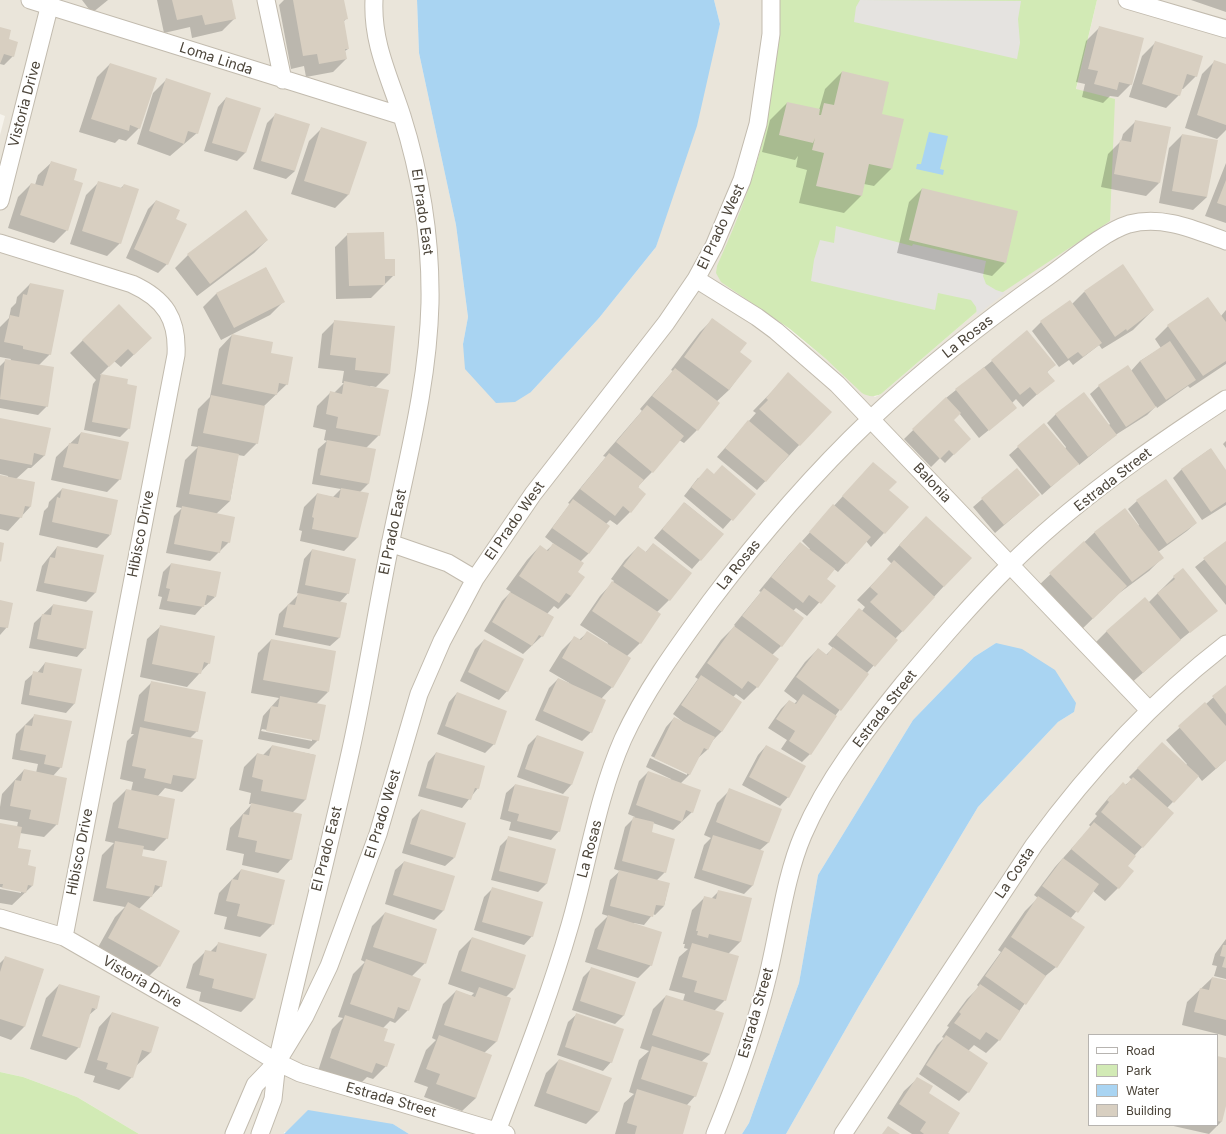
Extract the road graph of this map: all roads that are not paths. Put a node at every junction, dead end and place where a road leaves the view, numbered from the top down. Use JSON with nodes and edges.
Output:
{"nodes":[{"id":1,"x":30,"y":0,"type":"edge"},
{"id":2,"x":266,"y":0,"type":"edge"},
{"id":3,"x":374,"y":0,"type":"edge"},
{"id":4,"x":770,"y":0,"type":"edge"},
{"id":5,"x":1127,"y":0,"type":"edge"},
{"id":6,"x":51,"y":3,"type":"edge"},
{"id":7,"x":1226,"y":29,"type":"edge"},
{"id":8,"x":283,"y":80,"type":"junction"},
{"id":9,"x":402,"y":116,"type":"junction"},
{"id":10,"x":0,"y":201,"type":"edge"},
{"id":11,"x":1226,"y":241,"type":"edge"},
{"id":12,"x":0,"y":243,"type":"edge"},
{"id":13,"x":696,"y":279,"type":"junction"},
{"id":14,"x":1226,"y":399,"type":"edge"},
{"id":15,"x":871,"y":419,"type":"junction"},
{"id":16,"x":390,"y":543,"type":"junction"},
{"id":17,"x":1010,"y":565,"type":"junction"},
{"id":18,"x":475,"y":579,"type":"junction"},
{"id":19,"x":1226,"y":644,"type":"edge"},
{"id":20,"x":1149,"y":710,"type":"junction"},
{"id":21,"x":0,"y":918,"type":"edge"},
{"id":22,"x":64,"y":937,"type":"junction"},
{"id":23,"x":277,"y":1062,"type":"junction"},
{"id":24,"x":502,"y":1133,"type":"edge"},
{"id":25,"x":234,"y":1134,"type":"edge"},
{"id":26,"x":260,"y":1134,"type":"edge"},
{"id":27,"x":715,"y":1134,"type":"edge"},
{"id":28,"x":843,"y":1134,"type":"edge"}],
"edges":[{"from":1,"to":6,"type":"street","name":"Loma Linda"},
{"from":2,"to":8,"type":"street"},
{"from":3,"to":9,"type":"street","name":"El Prado East"},
{"from":4,"to":13,"type":"street","name":"El Prado West"},
{"from":5,"to":7,"type":"street"},
{"from":6,"to":8,"type":"street","name":"Loma Linda"},
{"from":6,"to":10,"type":"street","name":"Vistoria Drive"},
{"from":8,"to":9,"type":"street","name":"Loma Linda"},
{"from":9,"to":16,"type":"street","name":"El Prado East"},
{"from":11,"to":15,"type":"street","name":"La Rosas"},
{"from":12,"to":22,"type":"street","name":"Hibisco Drive"},
{"from":13,"to":15,"type":"street","name":"Balonia"},
{"from":13,"to":18,"type":"street","name":"El Prado West"},
{"from":14,"to":17,"type":"street","name":"Estrada Street"},
{"from":15,"to":17,"type":"street","name":"Balonia"},
{"from":15,"to":24,"type":"street","name":"La Rosas"},
{"from":16,"to":18,"type":"street"},
{"from":16,"to":23,"type":"street","name":"El Prado East"},
{"from":17,"to":20,"type":"street","name":"Balonia"},
{"from":17,"to":27,"type":"street","name":"Estrada Street"},
{"from":18,"to":23,"type":"street","name":"El Prado West"},
{"from":19,"to":20,"type":"street","name":"La Costa"},
{"from":20,"to":28,"type":"street","name":"La Costa"},
{"from":21,"to":22,"type":"street","name":"Vistoria Drive"},
{"from":22,"to":23,"type":"street","name":"Vistoria Drive"},
{"from":23,"to":24,"type":"street","name":"Estrada Street"},
{"from":23,"to":25,"type":"street"},
{"from":23,"to":26,"type":"street","name":"El Prado East"}]}
